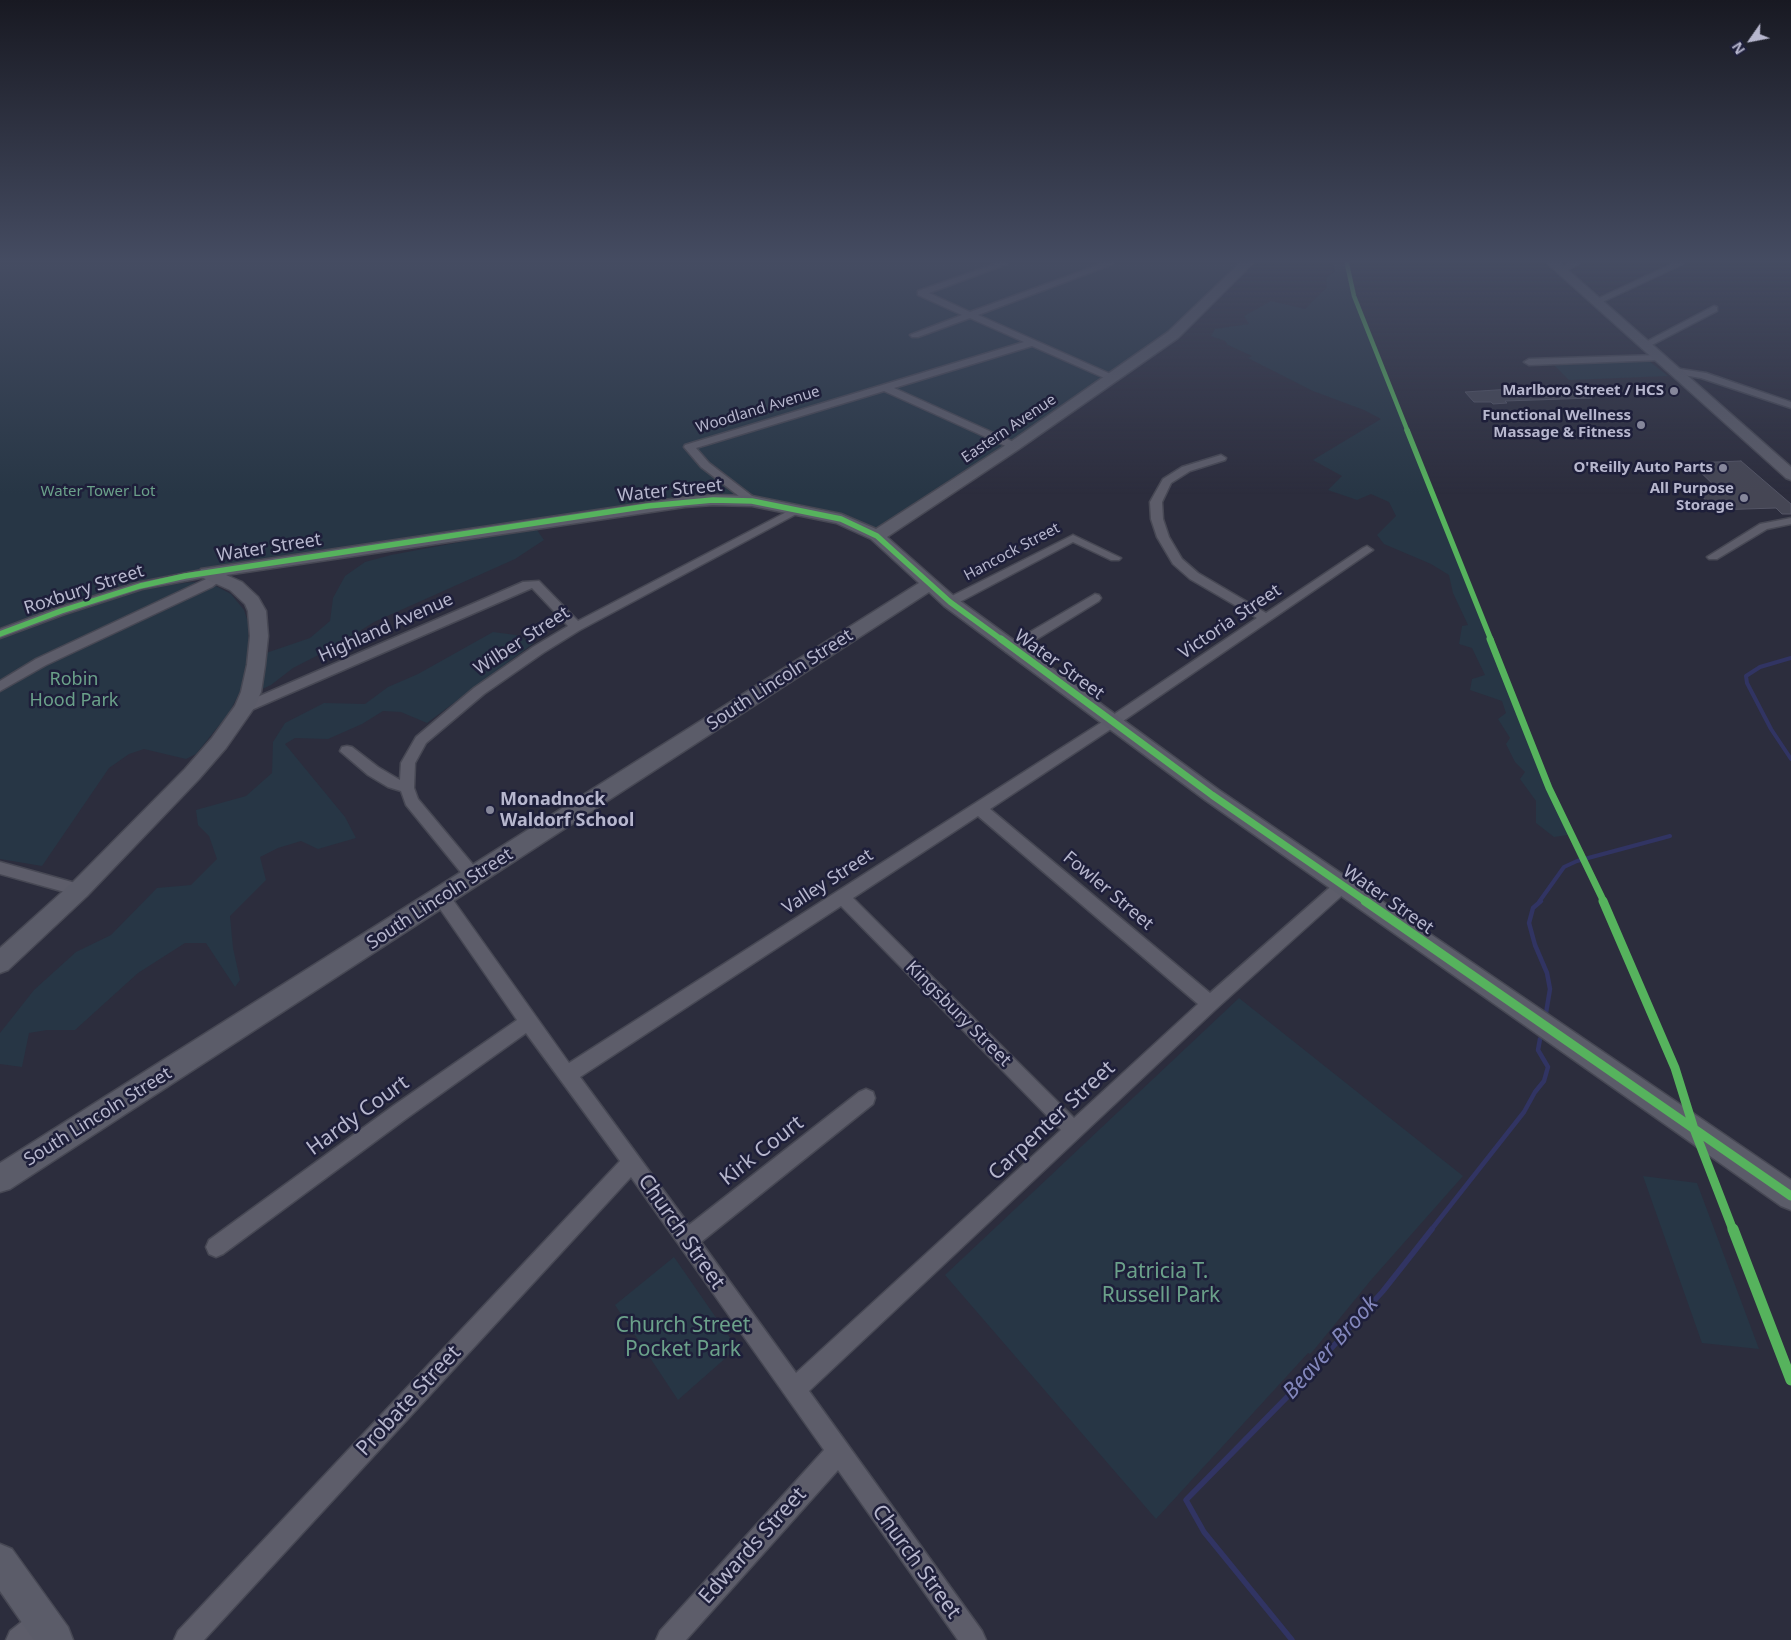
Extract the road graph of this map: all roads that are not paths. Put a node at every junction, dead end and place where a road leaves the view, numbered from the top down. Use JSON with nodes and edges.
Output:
{"nodes":[{"id":1,"x":1029,"y":341,"type":"edge"},
{"id":2,"x":1165,"y":341,"type":"edge"},
{"id":3,"x":1639,"y":341,"type":"edge"},
{"id":4,"x":1655,"y":341,"type":"edge"},
{"id":5,"x":1032,"y":342,"type":"junction"},
{"id":6,"x":1645,"y":346,"type":"junction"},
{"id":7,"x":1659,"y":358,"type":"junction"},
{"id":8,"x":1529,"y":362,"type":"dead end"},
{"id":9,"x":1674,"y":371,"type":"junction"},
{"id":10,"x":1112,"y":378,"type":"junction"},
{"id":11,"x":886,"y":388,"type":"junction"},
{"id":12,"x":1791,"y":405,"type":"edge"},
{"id":13,"x":1014,"y":446,"type":"junction"},
{"id":14,"x":1222,"y":458,"type":"dead end"},
{"id":15,"x":1791,"y":475,"type":"edge"},
{"id":16,"x":752,"y":501,"type":"junction"},
{"id":17,"x":798,"y":509,"type":"junction"},
{"id":18,"x":1791,"y":521,"type":"edge"},
{"id":19,"x":877,"y":536,"type":"junction"},
{"id":20,"x":1367,"y":550,"type":"dead end"},
{"id":21,"x":1714,"y":557,"type":"dead end"},
{"id":22,"x":1115,"y":558,"type":"dead end"},
{"id":23,"x":213,"y":575,"type":"junction"},
{"id":24,"x":929,"y":584,"type":"junction"},
{"id":25,"x":1095,"y":598,"type":"dead end"},
{"id":26,"x":950,"y":602,"type":"junction"},
{"id":27,"x":1266,"y":618,"type":"junction"},
{"id":28,"x":576,"y":628,"type":"junction"},
{"id":29,"x":0,"y":634,"type":"edge"},
{"id":30,"x":1011,"y":649,"type":"junction"},
{"id":31,"x":0,"y":686,"type":"edge"},
{"id":32,"x":244,"y":708,"type":"junction"},
{"id":33,"x":1111,"y":722,"type":"junction"},
{"id":34,"x":347,"y":751,"type":"dead end"},
{"id":35,"x":407,"y":788,"type":"junction"},
{"id":36,"x":979,"y":808,"type":"junction"},
{"id":37,"x":0,"y":868,"type":"edge"},
{"id":38,"x":474,"y":877,"type":"junction"},
{"id":39,"x":1342,"y":886,"type":"junction"},
{"id":40,"x":79,"y":890,"type":"junction"},
{"id":41,"x":842,"y":897,"type":"junction"},
{"id":42,"x":442,"y":898,"type":"junction"},
{"id":43,"x":0,"y":963,"type":"edge"},
{"id":44,"x":1210,"y":1004,"type":"junction"},
{"id":45,"x":528,"y":1022,"type":"junction"},
{"id":46,"x":567,"y":1076,"type":"junction"},
{"id":47,"x":866,"y":1098,"type":"dead end"},
{"id":48,"x":1075,"y":1131,"type":"junction"},
{"id":49,"x":632,"y":1162,"type":"junction"},
{"id":50,"x":0,"y":1179,"type":"edge"},
{"id":51,"x":1791,"y":1196,"type":"edge"},
{"id":52,"x":687,"y":1240,"type":"junction"},
{"id":53,"x":216,"y":1247,"type":"dead end"},
{"id":54,"x":794,"y":1390,"type":"junction"},
{"id":55,"x":838,"y":1452,"type":"junction"},
{"id":56,"x":0,"y":1561,"type":"edge"},
{"id":57,"x":39,"y":1634,"type":"edge"},
{"id":58,"x":187,"y":1640,"type":"edge"},
{"id":59,"x":669,"y":1640,"type":"edge"},
{"id":60,"x":973,"y":1640,"type":"edge"}],
"edges":[{"from":1,"to":5,"type":"street"},
{"from":2,"to":10,"type":"street","name":"Eastern Avenue"},
{"from":3,"to":6,"type":"street"},
{"from":4,"to":6,"type":"street"},
{"from":5,"to":10,"type":"street"},
{"from":5,"to":11,"type":"street","name":"Woodland Avenue"},
{"from":6,"to":7,"type":"street"},
{"from":7,"to":8,"type":"street"},
{"from":7,"to":9,"type":"street"},
{"from":9,"to":12,"type":"street"},
{"from":9,"to":15,"type":"street"},
{"from":10,"to":13,"type":"street","name":"Eastern Avenue"},
{"from":11,"to":13,"type":"street"},
{"from":11,"to":16,"type":"street","name":"Woodland Avenue"},
{"from":13,"to":19,"type":"street","name":"Eastern Avenue"},
{"from":14,"to":27,"type":"street"},
{"from":16,"to":17,"type":"street","name":"Water Street"},
{"from":16,"to":23,"type":"street","name":"Water Street"},
{"from":17,"to":19,"type":"street","name":"Water Street"},
{"from":17,"to":28,"type":"street","name":"Wilber Street"},
{"from":18,"to":21,"type":"street"},
{"from":19,"to":24,"type":"street","name":"Water Street"},
{"from":20,"to":27,"type":"street","name":"Victoria Street"},
{"from":22,"to":26,"type":"street","name":"Hancock Street"},
{"from":23,"to":29,"type":"street","name":"Roxbury Street"},
{"from":23,"to":31,"type":"street"},
{"from":23,"to":32,"type":"street"},
{"from":24,"to":26,"type":"street","name":"Water Street"},
{"from":24,"to":38,"type":"street","name":"South Lincoln Street"},
{"from":25,"to":30,"type":"street"},
{"from":26,"to":30,"type":"street","name":"Water Street"},
{"from":27,"to":33,"type":"street","name":"Victoria Street"},
{"from":28,"to":32,"type":"street","name":"Highland Avenue"},
{"from":28,"to":35,"type":"street","name":"Wilber Street"},
{"from":30,"to":33,"type":"street","name":"Water Street"},
{"from":32,"to":40,"type":"street"},
{"from":33,"to":36,"type":"street","name":"Valley Street"},
{"from":33,"to":39,"type":"street","name":"Water Street"},
{"from":34,"to":35,"type":"street"},
{"from":35,"to":38,"type":"street"},
{"from":36,"to":41,"type":"street","name":"Valley Street"},
{"from":36,"to":44,"type":"street","name":"Fowler Street"},
{"from":37,"to":40,"type":"street"},
{"from":38,"to":42,"type":"street","name":"South Lincoln Street"},
{"from":39,"to":44,"type":"street","name":"Carpenter Street"},
{"from":39,"to":51,"type":"street","name":"Water Street"},
{"from":40,"to":43,"type":"street"},
{"from":41,"to":46,"type":"street","name":"Valley Street"},
{"from":41,"to":48,"type":"street","name":"Kingsbury Street"},
{"from":42,"to":45,"type":"street","name":"Church Street"},
{"from":42,"to":50,"type":"street","name":"South Lincoln Street"},
{"from":44,"to":48,"type":"street","name":"Carpenter Street"},
{"from":45,"to":46,"type":"street","name":"Church Street"},
{"from":45,"to":53,"type":"street","name":"Hardy Court"},
{"from":46,"to":49,"type":"street","name":"Church Street"},
{"from":47,"to":52,"type":"street","name":"Kirk Court"},
{"from":48,"to":54,"type":"street","name":"Carpenter Street"},
{"from":49,"to":52,"type":"street","name":"Church Street"},
{"from":49,"to":58,"type":"street","name":"Probate Street"},
{"from":52,"to":54,"type":"street","name":"Church Street"},
{"from":54,"to":55,"type":"street","name":"Church Street"},
{"from":55,"to":59,"type":"street","name":"Edwards Street"},
{"from":55,"to":60,"type":"street","name":"Church Street"},
{"from":56,"to":57,"type":"street"}]}
